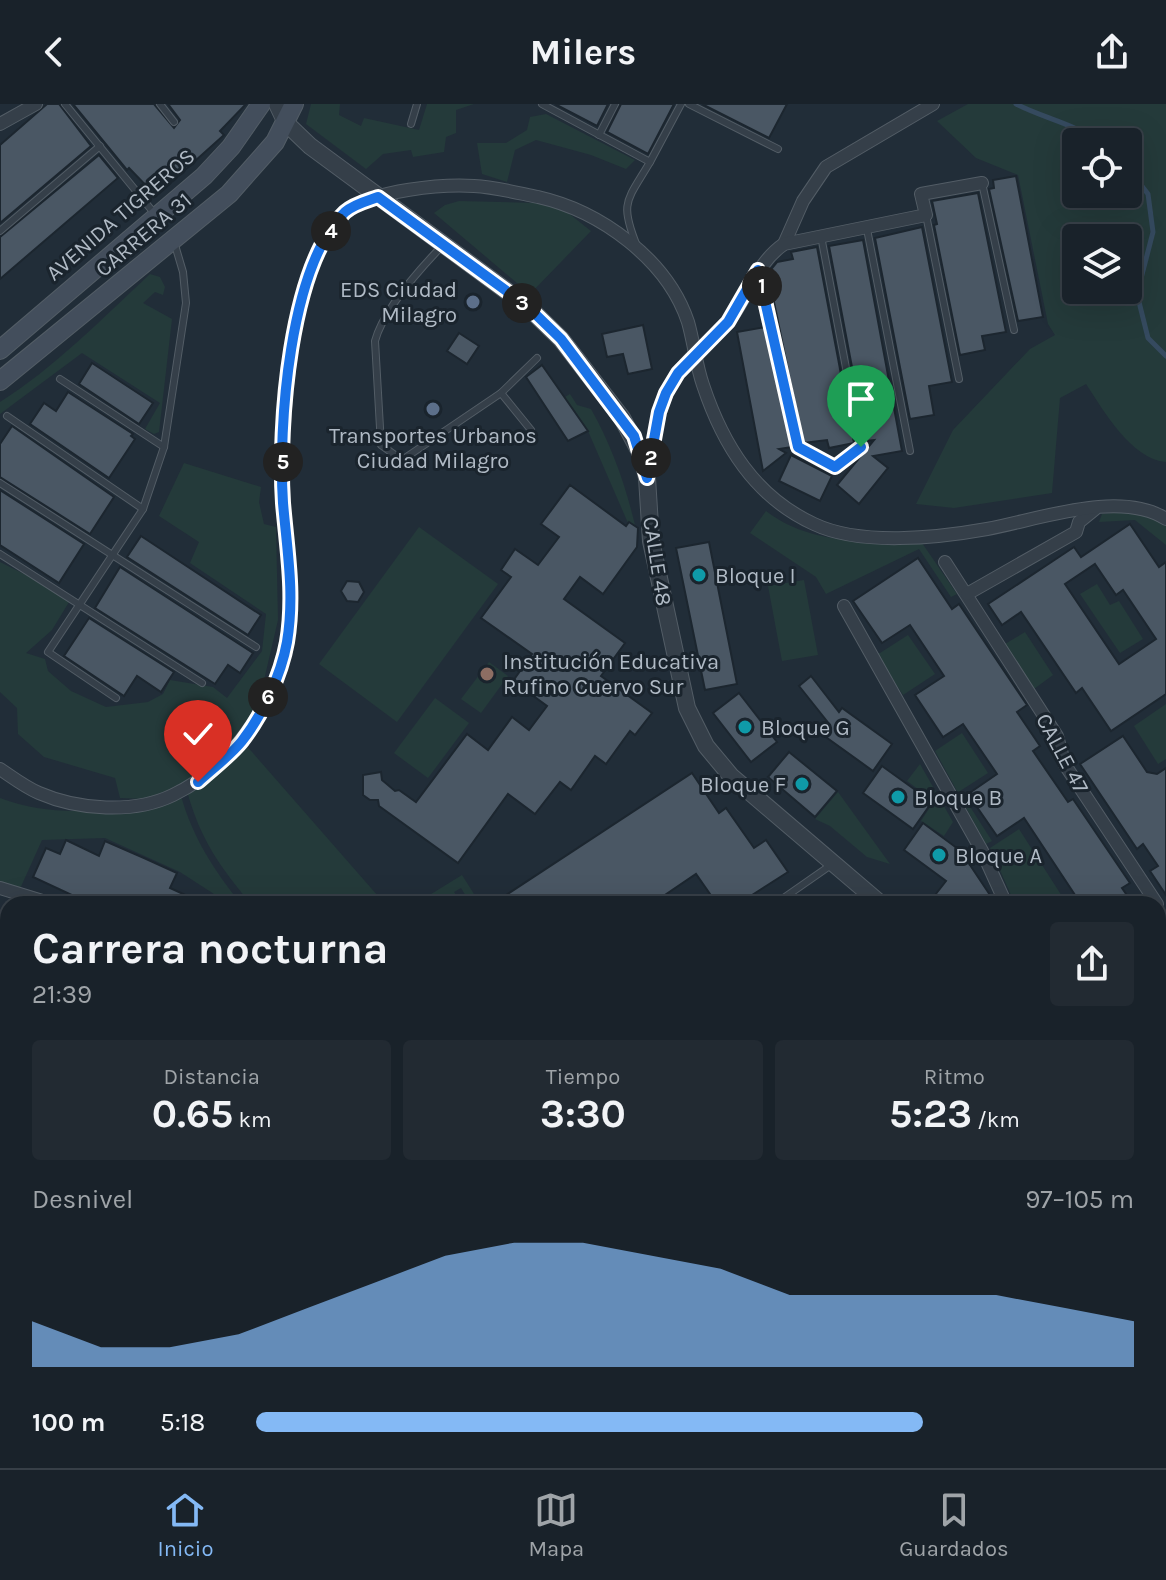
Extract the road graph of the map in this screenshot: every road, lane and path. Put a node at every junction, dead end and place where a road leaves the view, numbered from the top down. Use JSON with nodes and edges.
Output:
{"nodes":[{"id":1,"x":65,"y":104,"type":"edge"},
{"id":2,"x":160,"y":104,"type":"edge"},
{"id":3,"x":261,"y":104,"type":"edge"},
{"id":4,"x":277,"y":104,"type":"edge"},
{"id":5,"x":294,"y":104,"type":"edge"},
{"id":6,"x":417,"y":104,"type":"edge"},
{"id":7,"x":542,"y":104,"type":"edge"},
{"id":8,"x":615,"y":104,"type":"edge"},
{"id":9,"x":681,"y":104,"type":"edge"},
{"id":10,"x":689,"y":104,"type":"edge"},
{"id":11,"x":933,"y":104,"type":"edge"},
{"id":12,"x":28,"y":106,"type":"edge"},
{"id":13,"x":174,"y":122,"type":"dead end"},
{"id":14,"x":286,"y":123,"type":"junction"},
{"id":15,"x":0,"y":124,"type":"edge"},
{"id":16,"x":411,"y":124,"type":"dead end"},
{"id":17,"x":599,"y":135,"type":"junction"},
{"id":18,"x":100,"y":146,"type":"junction"},
{"id":19,"x":778,"y":149,"type":"dead end"},
{"id":20,"x":650,"y":162,"type":"junction"},
{"id":21,"x":982,"y":183,"type":"joint"},
{"id":22,"x":378,"y":197,"type":"junction"},
{"id":23,"x":926,"y":215,"type":"junction"},
{"id":24,"x":157,"y":216,"type":"junction"},
{"id":25,"x":867,"y":229,"type":"junction"},
{"id":26,"x":0,"y":231,"type":"edge"},
{"id":27,"x":821,"y":236,"type":"junction"},
{"id":28,"x":173,"y":240,"type":"junction"},
{"id":29,"x":443,"y":244,"type":"junction"},
{"id":30,"x":784,"y":244,"type":"junction"},
{"id":31,"x":641,"y":253,"type":"junction"},
{"id":32,"x":758,"y":270,"type":"junction"},
{"id":33,"x":1014,"y":330,"type":"dead end"},
{"id":34,"x":0,"y":350,"type":"edge"},
{"id":35,"x":695,"y":354,"type":"junction"},
{"id":36,"x":537,"y":358,"type":"dead end"},
{"id":37,"x":60,"y":379,"type":"dead end"},
{"id":38,"x":959,"y":379,"type":"dead end"},
{"id":39,"x":0,"y":381,"type":"edge"},
{"id":40,"x":501,"y":393,"type":"junction"},
{"id":41,"x":7,"y":416,"type":"dead end"},
{"id":42,"x":531,"y":430,"type":"dead end"},
{"id":43,"x":164,"y":447,"type":"junction"},
{"id":44,"x":910,"y":451,"type":"dead end"},
{"id":45,"x":647,"y":478,"type":"junction"},
{"id":46,"x":0,"y":483,"type":"edge"},
{"id":47,"x":1099,"y":507,"type":"junction"},
{"id":48,"x":143,"y":509,"type":"junction"},
{"id":49,"x":1166,"y":519,"type":"edge"},
{"id":50,"x":0,"y":554,"type":"edge"},
{"id":51,"x":112,"y":554,"type":"junction"},
{"id":52,"x":945,"y":562,"type":"dead end"},
{"id":53,"x":967,"y":594,"type":"junction"},
{"id":54,"x":79,"y":604,"type":"junction"},
{"id":55,"x":844,"y":606,"type":"dead end"},
{"id":56,"x":256,"y":647,"type":"dead end"},
{"id":57,"x":202,"y":683,"type":"dead end"},
{"id":58,"x":116,"y":698,"type":"dead end"},
{"id":59,"x":0,"y":769,"type":"edge"},
{"id":60,"x":833,"y":863,"type":"junction"},
{"id":61,"x":0,"y":888,"type":"edge"},
{"id":62,"x":25,"y":896,"type":"edge"},
{"id":63,"x":786,"y":896,"type":"edge"},
{"id":64,"x":872,"y":896,"type":"edge"},
{"id":65,"x":1002,"y":896,"type":"edge"},
{"id":66,"x":1152,"y":896,"type":"edge"}],
"edges":[{"from":1,"to":18,"type":"lane"},
{"from":2,"to":13,"type":"lane"},
{"from":3,"to":24,"type":"main road","name":"AVENIDA TIGREROS"},
{"from":4,"to":14,"type":"street","name":"CALLE 48"},
{"from":5,"to":14,"type":"main road","name":"CARRERA 31"},
{"from":6,"to":16,"type":"lane"},
{"from":7,"to":17,"type":"lane"},
{"from":8,"to":17,"type":"lane"},
{"from":9,"to":20,"type":"lane"},
{"from":10,"to":19,"type":"lane"},
{"from":11,"to":30,"type":"street"},
{"from":12,"to":15,"type":"street"},
{"from":14,"to":22,"type":"street","name":"CALLE 48"},
{"from":14,"to":28,"type":"main road","name":"CARRERA 31"},
{"from":17,"to":20,"type":"lane"},
{"from":18,"to":24,"type":"lane"},
{"from":18,"to":26,"type":"lane"},
{"from":20,"to":31,"type":"lane"},
{"from":21,"to":23,"type":"street"},
{"from":21,"to":33,"type":"lane"},
{"from":22,"to":29,"type":"street","name":"CALLE 48"},
{"from":22,"to":31,"type":"street"},
{"from":22,"to":59,"type":"street"},
{"from":23,"to":25,"type":"street"},
{"from":23,"to":38,"type":"lane"},
{"from":24,"to":34,"type":"main road","name":"AVENIDA TIGREROS"},
{"from":25,"to":27,"type":"street"},
{"from":25,"to":44,"type":"lane"},
{"from":27,"to":30,"type":"street"},
{"from":27,"to":32,"type":"lane"},
{"from":28,"to":39,"type":"main road","name":"CARRERA 31"},
{"from":28,"to":43,"type":"lane"},
{"from":29,"to":40,"type":"lane"},
{"from":29,"to":45,"type":"street","name":"CALLE 48"},
{"from":30,"to":32,"type":"street"},
{"from":31,"to":35,"type":"street"},
{"from":32,"to":35,"type":"street"},
{"from":35,"to":45,"type":"street"},
{"from":35,"to":47,"type":"street"},
{"from":36,"to":40,"type":"lane"},
{"from":37,"to":43,"type":"lane"},
{"from":40,"to":42,"type":"lane"},
{"from":41,"to":48,"type":"lane"},
{"from":43,"to":48,"type":"lane"},
{"from":45,"to":60,"type":"street","name":"CALLE 48"},
{"from":46,"to":51,"type":"lane"},
{"from":47,"to":49,"type":"street"},
{"from":47,"to":53,"type":"street"},
{"from":48,"to":51,"type":"lane"},
{"from":50,"to":54,"type":"lane"},
{"from":51,"to":54,"type":"lane"},
{"from":51,"to":56,"type":"lane"},
{"from":52,"to":53,"type":"street","name":"CALLE 47"},
{"from":53,"to":66,"type":"street","name":"CALLE 47"},
{"from":54,"to":57,"type":"lane"},
{"from":54,"to":58,"type":"lane"},
{"from":55,"to":65,"type":"street"},
{"from":60,"to":63,"type":"lane"},
{"from":60,"to":64,"type":"street","name":"CALLE 48"},
{"from":61,"to":62,"type":"street"}]}
